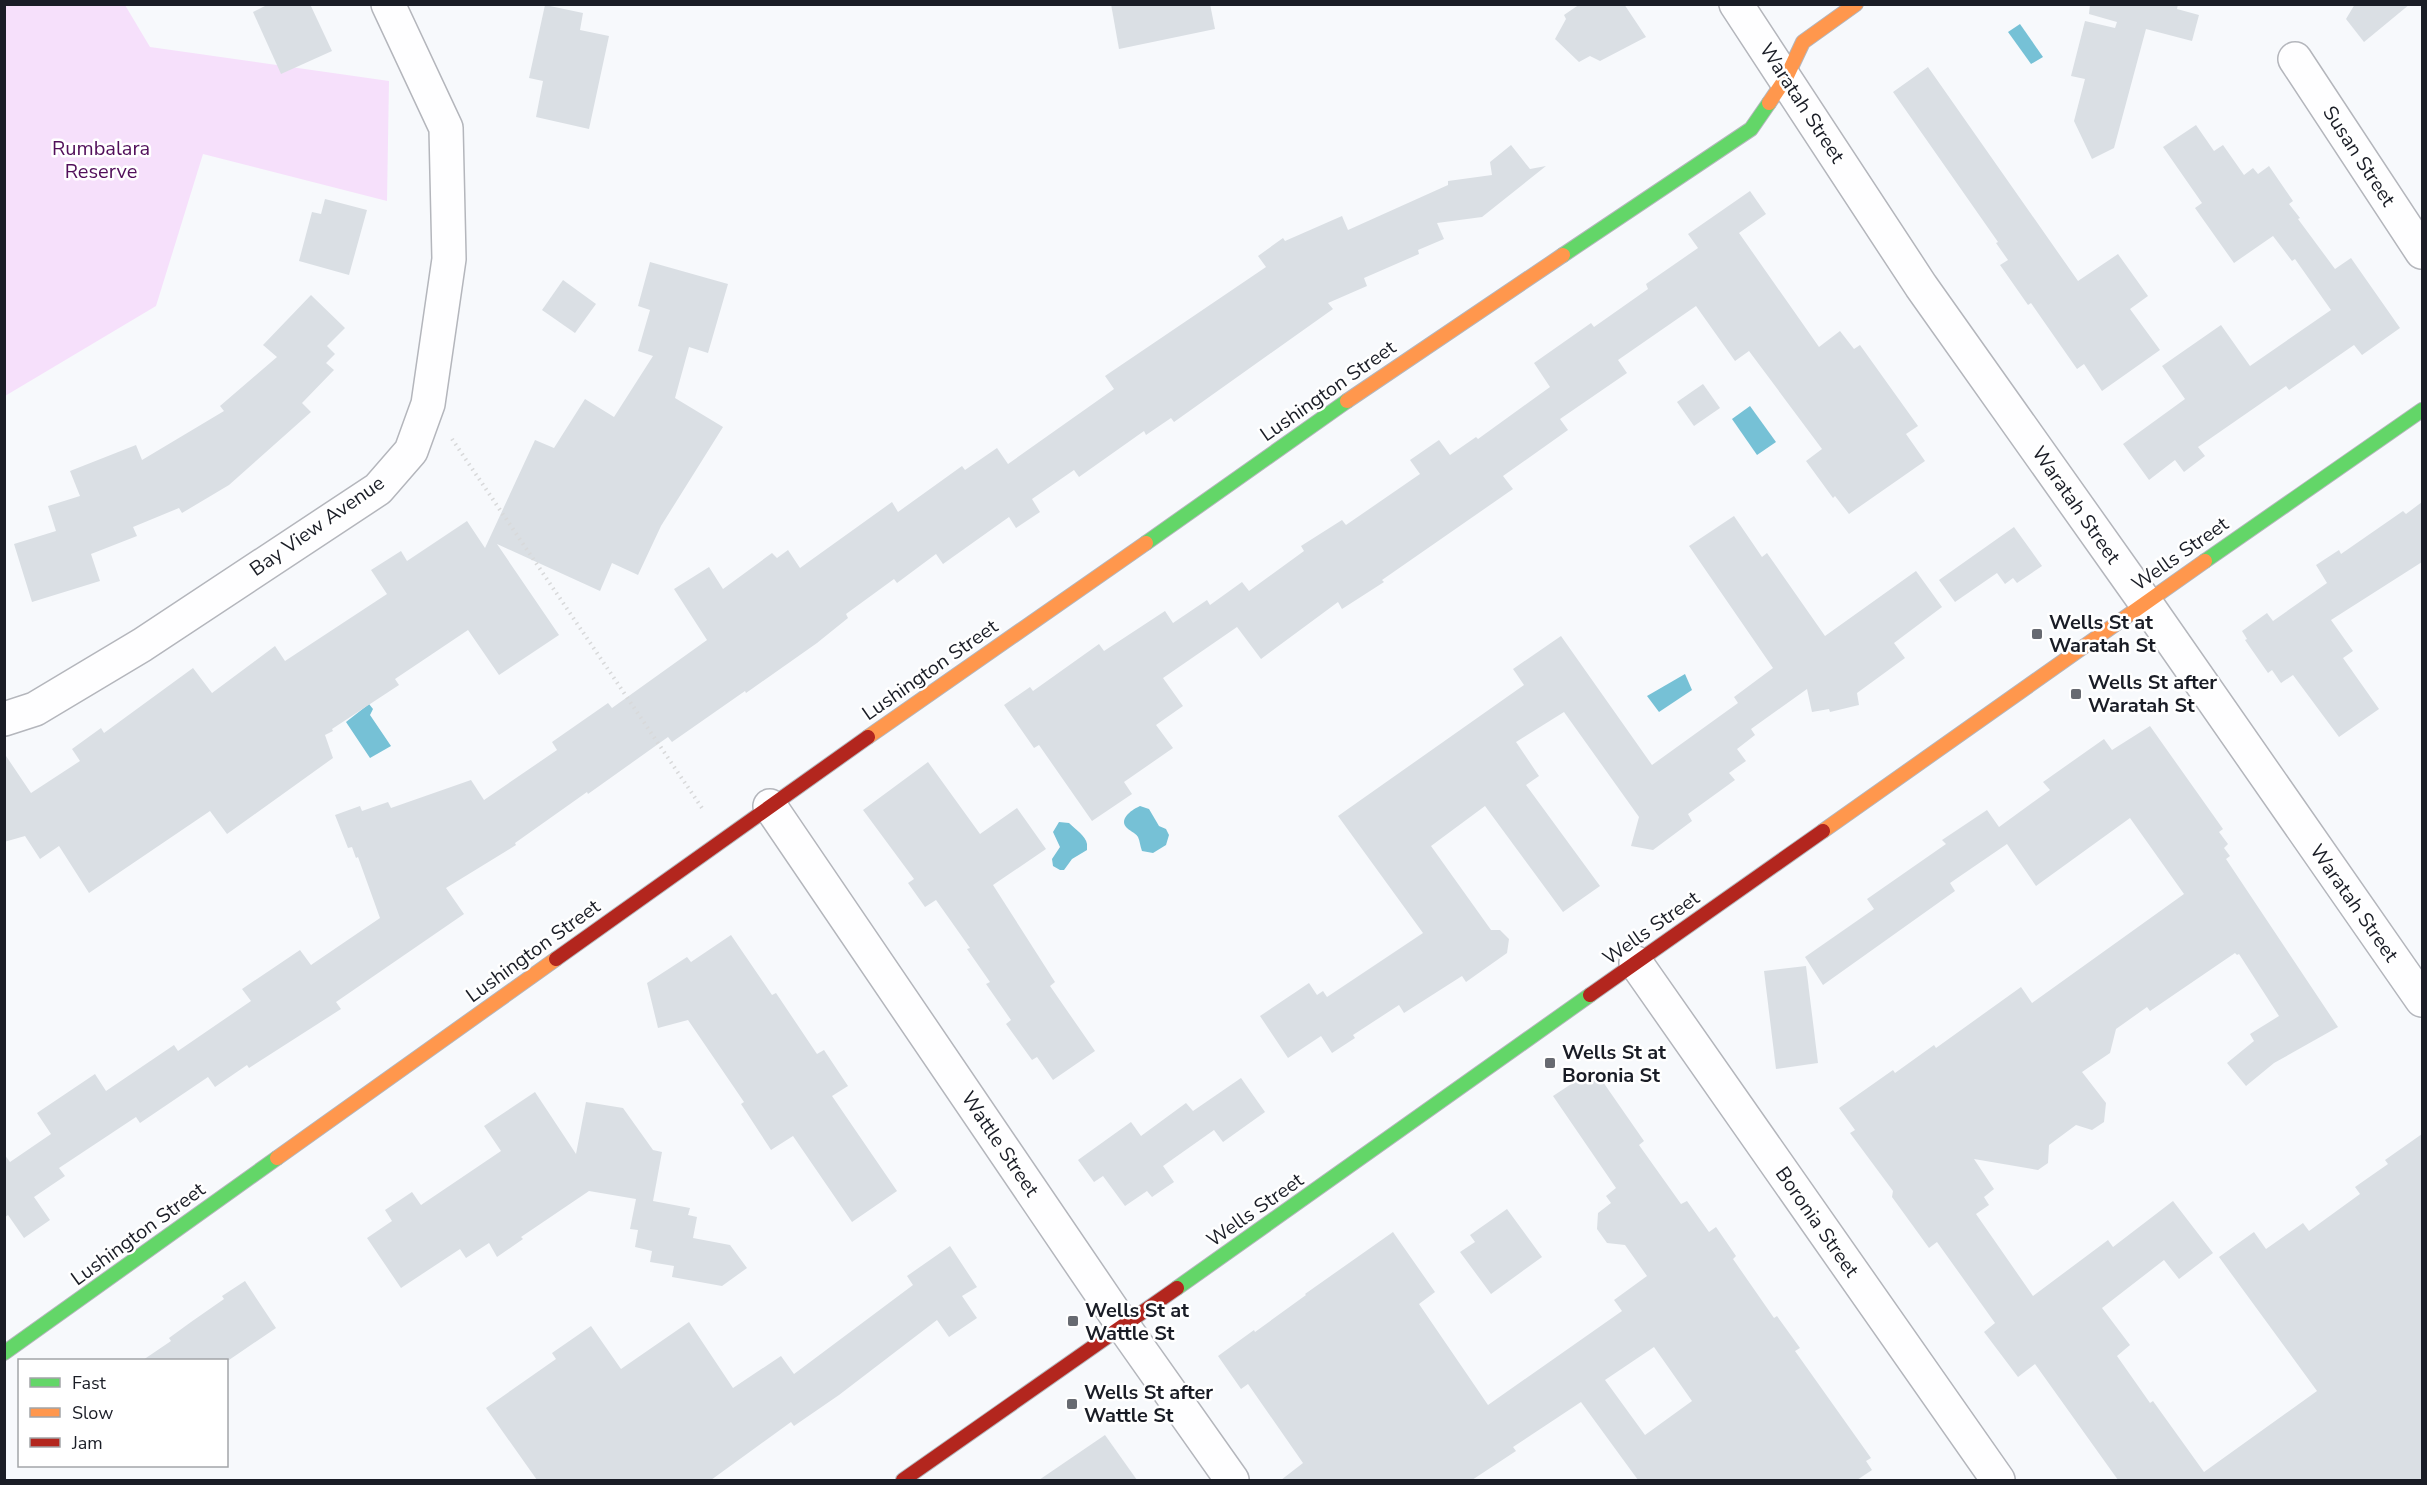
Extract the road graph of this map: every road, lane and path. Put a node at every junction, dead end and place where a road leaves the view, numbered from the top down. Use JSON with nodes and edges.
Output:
{"nodes":[{"id":1,"x":388,"y":4,"type":"edge"},
{"id":2,"x":1736,"y":4,"type":"edge"},
{"id":3,"x":1856,"y":4,"type":"edge"},
{"id":4,"x":2295,"y":59,"type":"dead end"},
{"id":5,"x":1786,"y":78,"type":"junction"},
{"id":6,"x":2422,"y":252,"type":"edge"},
{"id":7,"x":428,"y":404,"type":"junction"},
{"id":8,"x":2422,"y":410,"type":"edge"},
{"id":9,"x":2145,"y":602,"type":"junction"},
{"id":10,"x":4,"y":719,"type":"edge"},
{"id":11,"x":770,"y":806,"type":"junction"},
{"id":12,"x":723,"y":839,"type":"junction"},
{"id":13,"x":1636,"y":963,"type":"junction"},
{"id":14,"x":2422,"y":1000,"type":"edge"},
{"id":15,"x":1124,"y":1327,"type":"junction"},
{"id":16,"x":4,"y":1353,"type":"edge"},
{"id":17,"x":903,"y":1480,"type":"edge"},
{"id":18,"x":1232,"y":1480,"type":"edge"},
{"id":19,"x":1998,"y":1480,"type":"edge"}],
"edges":[{"from":1,"to":7,"type":"street","name":"Bay View Avenue"},
{"from":2,"to":5,"type":"street","name":"Waratah Street"},
{"from":3,"to":5,"type":"street","name":"Lushington Street"},
{"from":4,"to":6,"type":"street","name":"Susan Street"},
{"from":5,"to":9,"type":"street","name":"Waratah Street"},
{"from":5,"to":11,"type":"street","name":"Lushington Street"},
{"from":7,"to":10,"type":"street","name":"Bay View Avenue"},
{"from":7,"to":12,"type":"path"},
{"from":8,"to":9,"type":"street","name":"Wells Street"},
{"from":9,"to":13,"type":"street","name":"Wells Street"},
{"from":9,"to":14,"type":"street","name":"Waratah Street"},
{"from":11,"to":12,"type":"street","name":"Lushington Street"},
{"from":11,"to":15,"type":"street","name":"Wattle Street"},
{"from":12,"to":16,"type":"street","name":"Lushington Street"},
{"from":13,"to":15,"type":"street","name":"Wells Street"},
{"from":13,"to":19,"type":"street","name":"Boronia Street"},
{"from":15,"to":17,"type":"street","name":"Wells Street"},
{"from":15,"to":18,"type":"street","name":"Wattle Street"}]}
